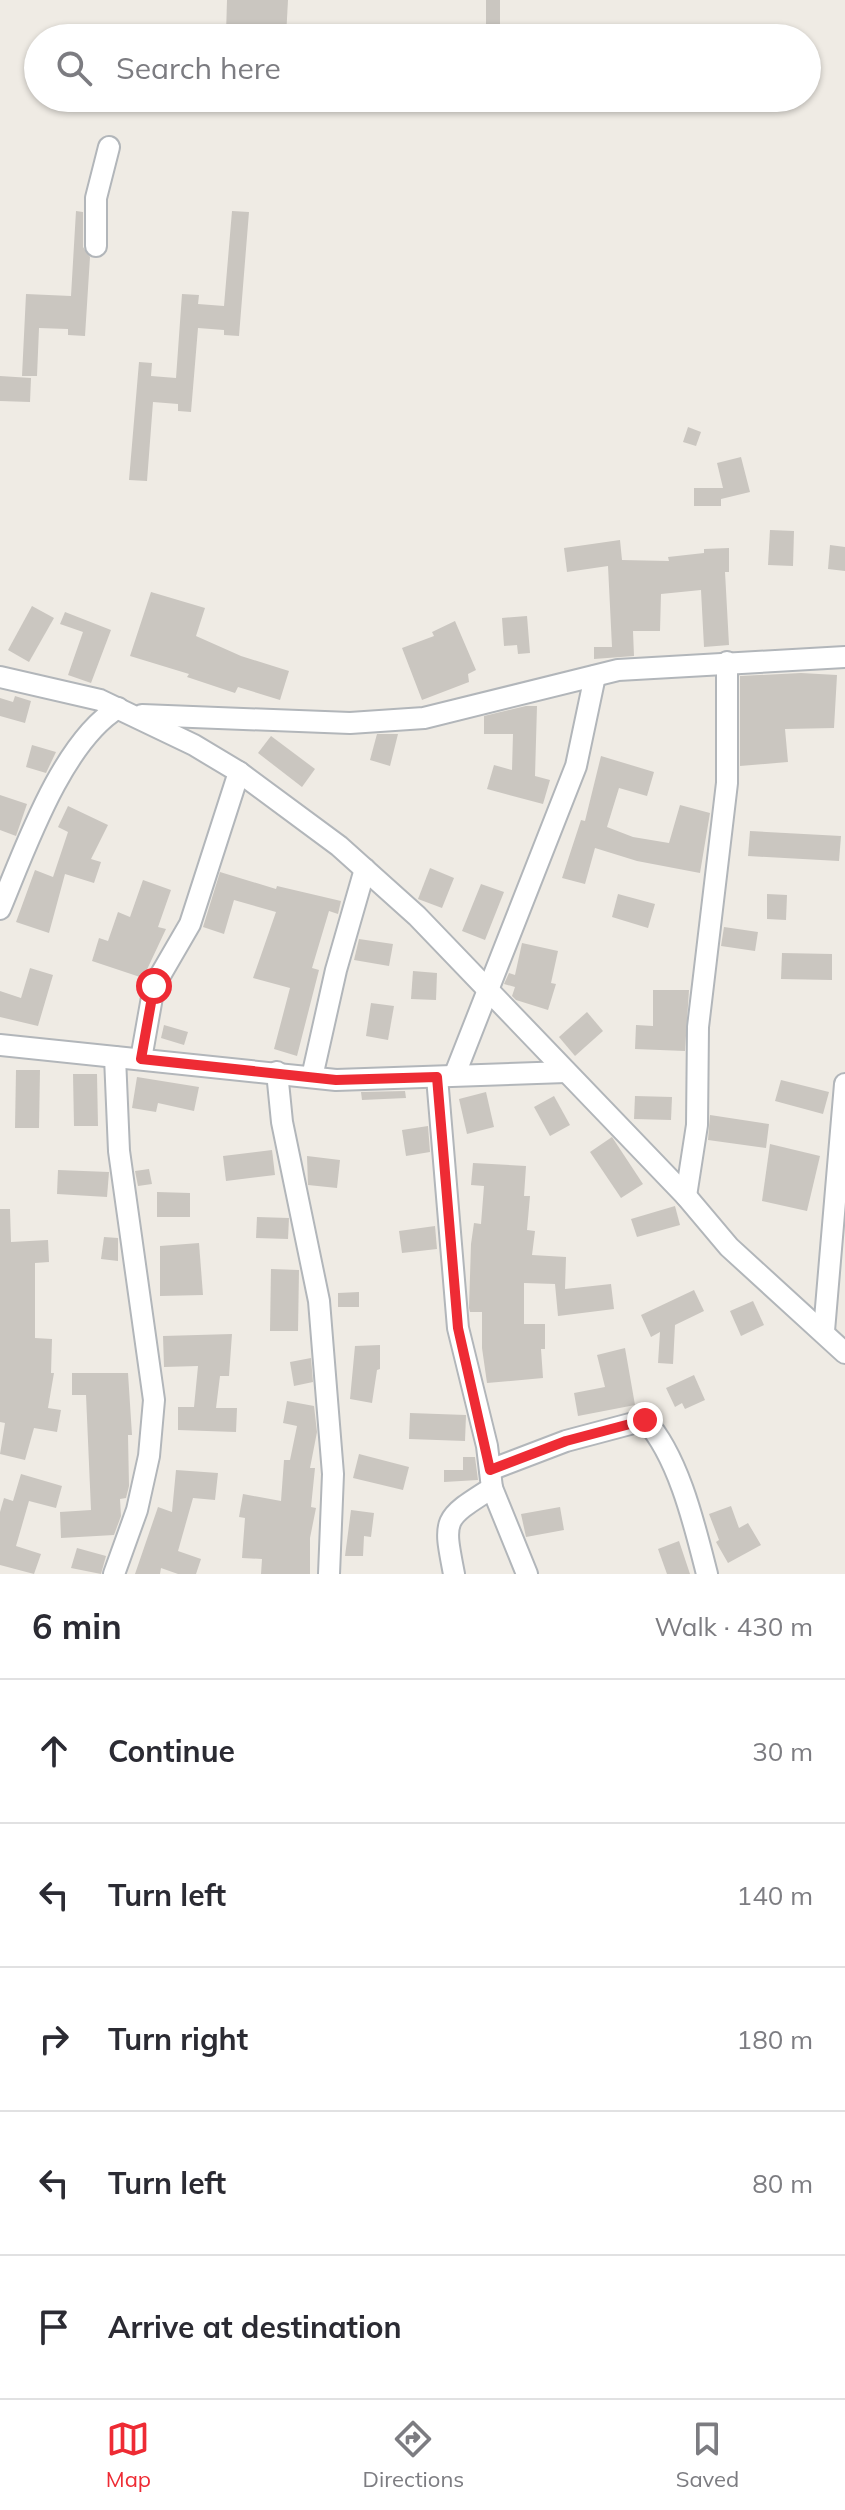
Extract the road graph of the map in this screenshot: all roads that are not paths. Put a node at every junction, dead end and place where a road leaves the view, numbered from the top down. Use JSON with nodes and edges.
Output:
{"nodes":[{"id":1,"x":109,"y":147,"type":"dead end"},
{"id":2,"x":96,"y":246,"type":"dead end"},
{"id":3,"x":845,"y":657,"type":"edge"},
{"id":4,"x":727,"y":662,"type":"junction"},
{"id":5,"x":595,"y":676,"type":"junction"},
{"id":6,"x":0,"y":677,"type":"edge"},
{"id":7,"x":124,"y":711,"type":"junction"},
{"id":8,"x":239,"y":772,"type":"junction"},
{"id":9,"x":365,"y":869,"type":"junction"},
{"id":10,"x":0,"y":909,"type":"edge"},
{"id":11,"x":488,"y":992,"type":"junction"},
{"id":12,"x":0,"y":1045,"type":"edge"},
{"id":13,"x":115,"y":1057,"type":"junction"},
{"id":14,"x":141,"y":1059,"type":"junction"},
{"id":15,"x":277,"y":1072,"type":"junction"},
{"id":16,"x":566,"y":1072,"type":"junction"},
{"id":17,"x":446,"y":1076,"type":"junction"},
{"id":18,"x":312,"y":1077,"type":"junction"},
{"id":19,"x":845,"y":1084,"type":"edge"},
{"id":20,"x":686,"y":1196,"type":"junction"},
{"id":21,"x":838,"y":1254,"type":"edge"},
{"id":22,"x":824,"y":1331,"type":"junction"},
{"id":23,"x":845,"y":1353,"type":"edge"},
{"id":24,"x":491,"y":1479,"type":"junction"},
{"id":25,"x":114,"y":1574,"type":"edge"},
{"id":26,"x":329,"y":1574,"type":"edge"},
{"id":27,"x":454,"y":1574,"type":"edge"},
{"id":28,"x":527,"y":1574,"type":"edge"},
{"id":29,"x":707,"y":1574,"type":"edge"}],
"edges":[{"from":1,"to":2,"type":"street"},
{"from":3,"to":4,"type":"street"},
{"from":4,"to":5,"type":"street"},
{"from":4,"to":20,"type":"street"},
{"from":5,"to":7,"type":"street"},
{"from":5,"to":11,"type":"street"},
{"from":6,"to":7,"type":"street"},
{"from":7,"to":8,"type":"street"},
{"from":7,"to":10,"type":"street"},
{"from":8,"to":9,"type":"street"},
{"from":8,"to":14,"type":"street"},
{"from":9,"to":11,"type":"street"},
{"from":9,"to":18,"type":"street"},
{"from":11,"to":16,"type":"street"},
{"from":11,"to":17,"type":"street"},
{"from":12,"to":13,"type":"street"},
{"from":13,"to":14,"type":"street"},
{"from":13,"to":25,"type":"street"},
{"from":14,"to":15,"type":"street"},
{"from":15,"to":18,"type":"street"},
{"from":15,"to":26,"type":"street"},
{"from":16,"to":17,"type":"street"},
{"from":16,"to":20,"type":"street"},
{"from":17,"to":18,"type":"street"},
{"from":17,"to":24,"type":"street"},
{"from":19,"to":21,"type":"street"},
{"from":20,"to":22,"type":"street"},
{"from":21,"to":22,"type":"street"},
{"from":22,"to":23,"type":"street"},
{"from":24,"to":27,"type":"street"},
{"from":24,"to":28,"type":"street"},
{"from":24,"to":29,"type":"street"}]}
